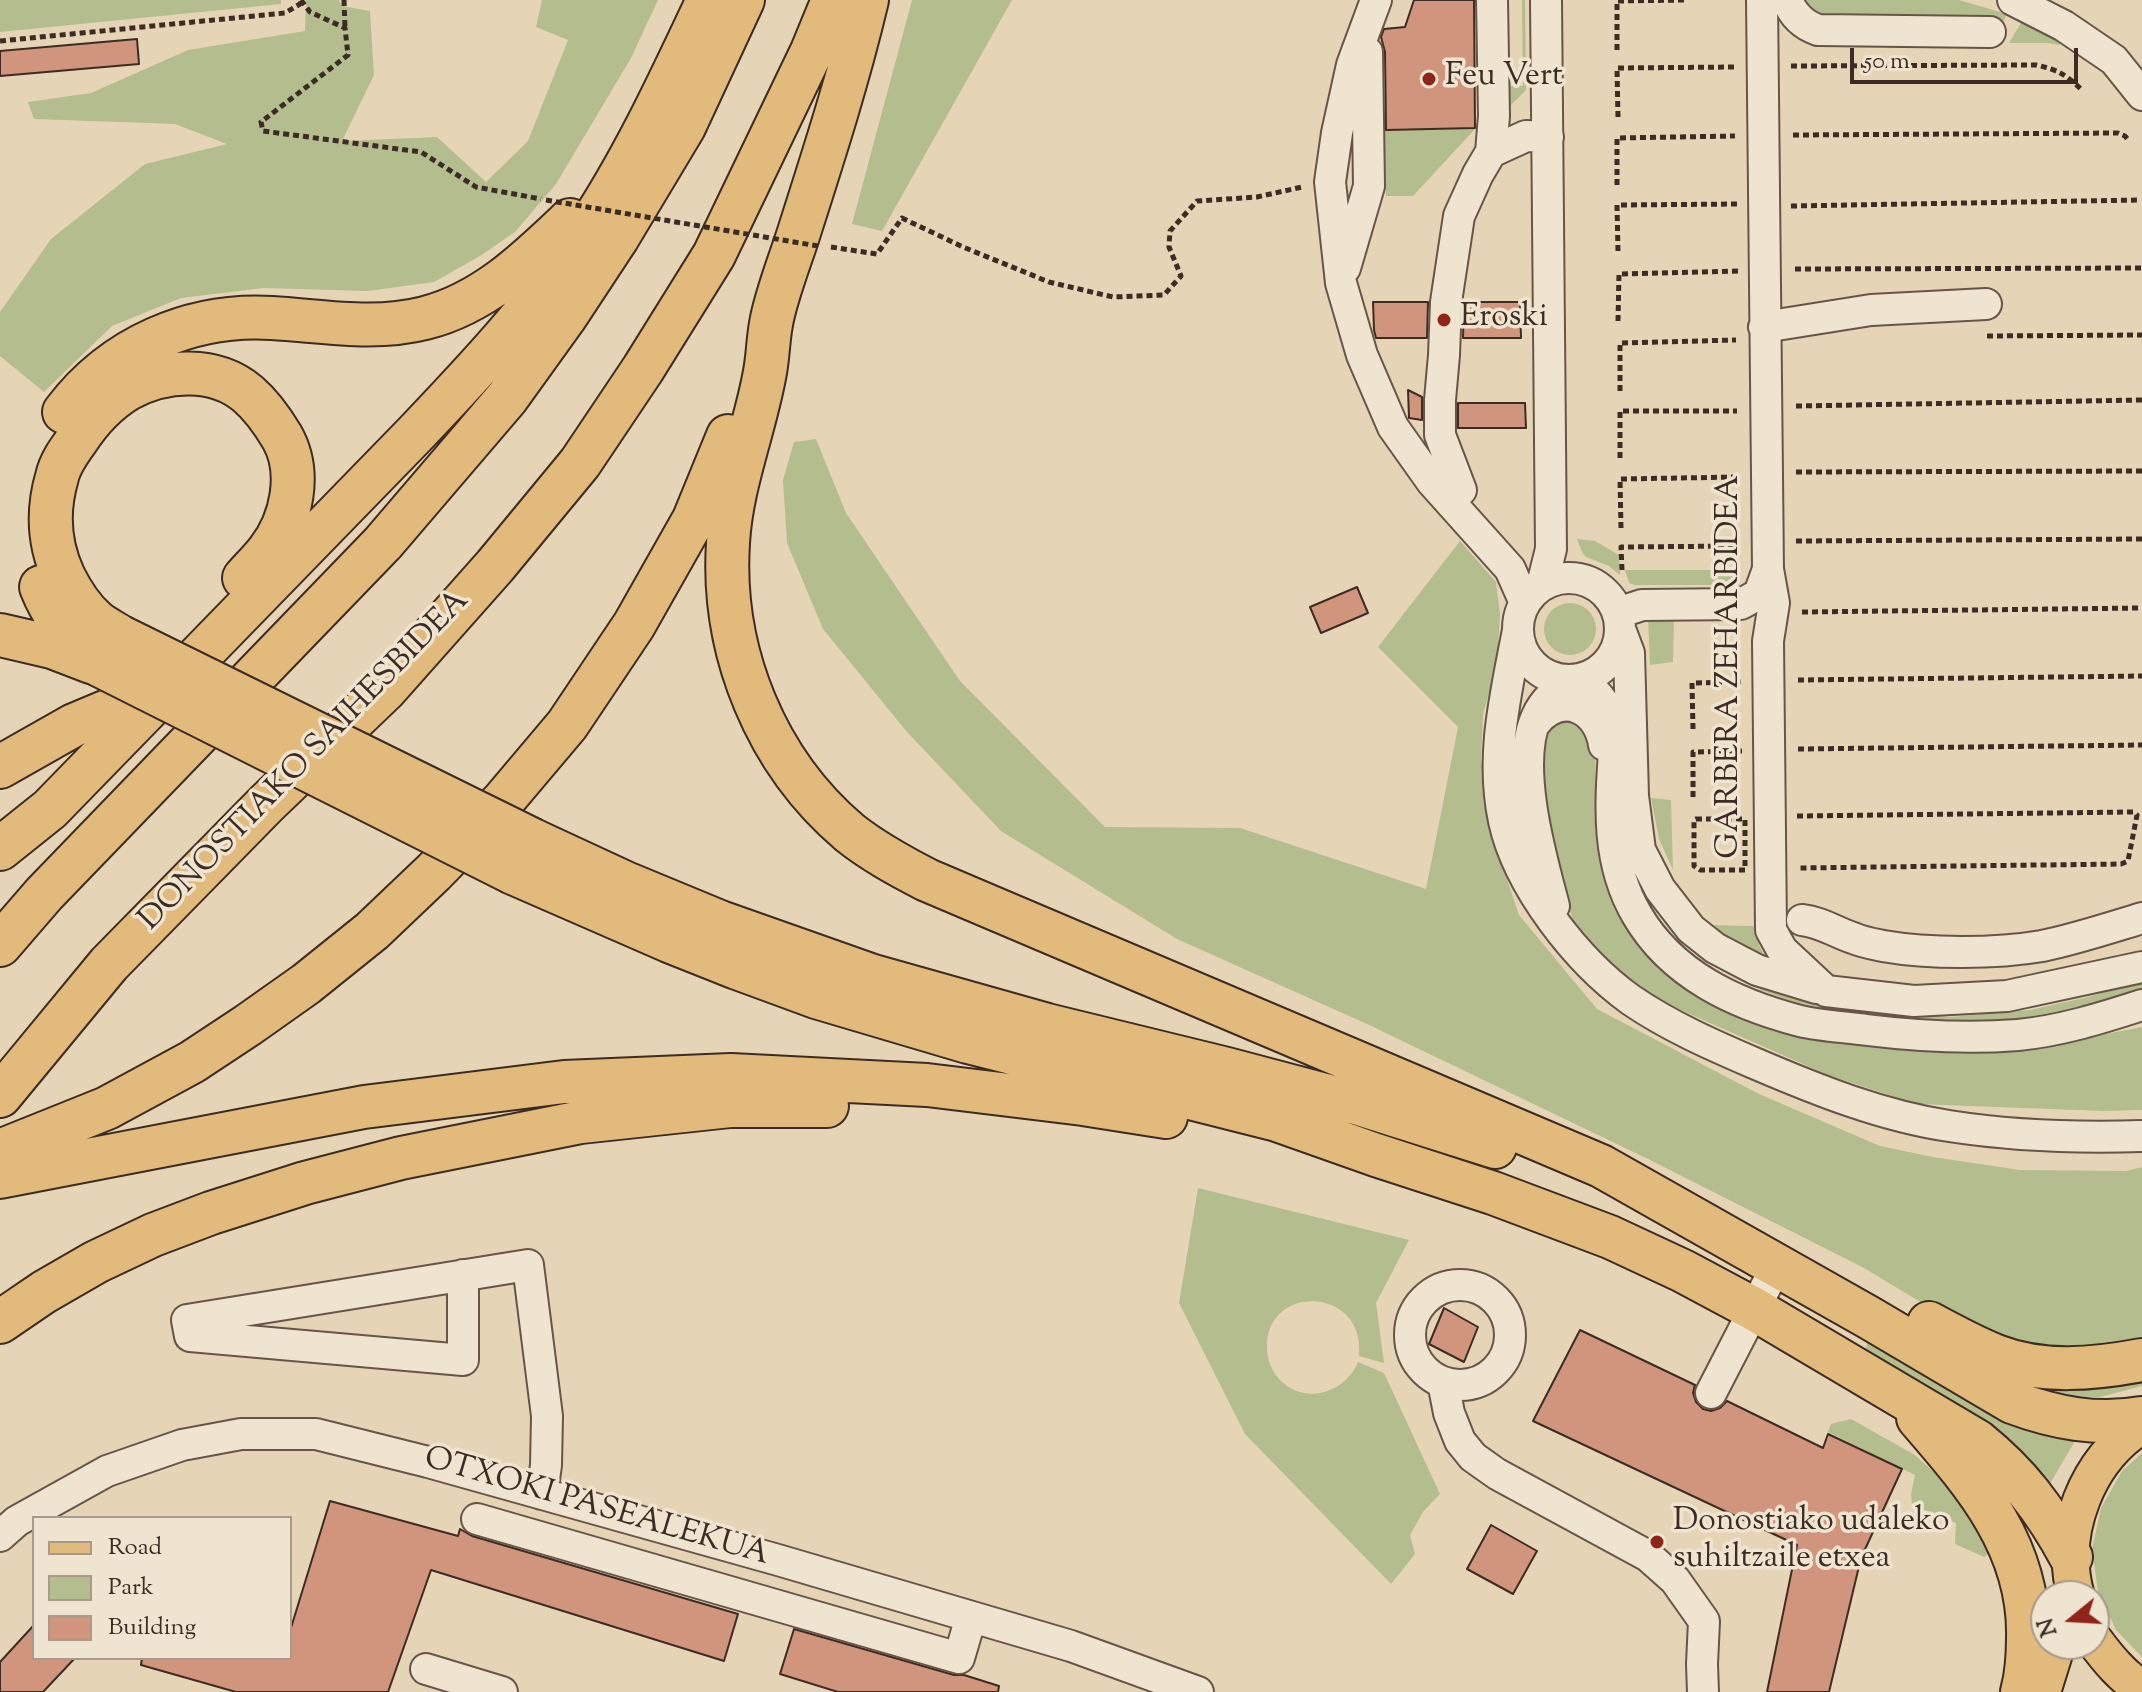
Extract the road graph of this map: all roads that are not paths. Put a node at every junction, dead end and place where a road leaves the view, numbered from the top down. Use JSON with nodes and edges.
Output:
{"nodes":[{"id":1,"x":708,"y":0,"type":"edge"},
{"id":2,"x":743,"y":0,"type":"edge"},
{"id":3,"x":833,"y":0,"type":"edge"},
{"id":4,"x":867,"y":0,"type":"edge"},
{"id":5,"x":1492,"y":0,"type":"edge"},
{"id":6,"x":1546,"y":0,"type":"edge"},
{"id":7,"x":1762,"y":0,"type":"edge"},
{"id":8,"x":1787,"y":0,"type":"edge"},
{"id":9,"x":2013,"y":0,"type":"edge"},
{"id":10,"x":1371,"y":13,"type":"edge"},
{"id":11,"x":1990,"y":32,"type":"dead end"},
{"id":12,"x":2142,"y":95,"type":"edge"},
{"id":13,"x":1548,"y":137,"type":"junction"},
{"id":14,"x":1491,"y":152,"type":"junction"},
{"id":15,"x":623,"y":170,"type":"junction"},
{"id":16,"x":1341,"y":283,"type":"junction"},
{"id":17,"x":1986,"y":304,"type":"dead end"},
{"id":18,"x":771,"y":322,"type":"junction"},
{"id":19,"x":1752,"y":333,"type":"junction"},
{"id":20,"x":1476,"y":533,"type":"junction"},
{"id":21,"x":1755,"y":564,"type":"junction"},
{"id":22,"x":1529,"y":606,"type":"junction"},
{"id":23,"x":1619,"y":621,"type":"junction"},
{"id":24,"x":0,"y":635,"type":"edge"},
{"id":25,"x":109,"y":651,"type":"junction"},
{"id":26,"x":1574,"y":680,"type":"junction"},
{"id":27,"x":117,"y":707,"type":"junction"},
{"id":28,"x":1533,"y":727,"type":"junction"},
{"id":29,"x":0,"y":767,"type":"edge"},
{"id":30,"x":1611,"y":787,"type":"junction"},
{"id":31,"x":0,"y":840,"type":"edge"},
{"id":32,"x":0,"y":849,"type":"edge"},
{"id":33,"x":523,"y":856,"type":"junction"},
{"id":34,"x":2142,"y":918,"type":"edge"},
{"id":35,"x":1802,"y":920,"type":"dead end"},
{"id":36,"x":1559,"y":927,"type":"junction"},
{"id":37,"x":0,"y":945,"type":"edge"},
{"id":38,"x":2142,"y":967,"type":"edge"},
{"id":39,"x":1826,"y":991,"type":"junction"},
{"id":40,"x":2142,"y":1005,"type":"edge"},
{"id":41,"x":0,"y":1096,"type":"edge"},
{"id":42,"x":1237,"y":1129,"type":"junction"},
{"id":43,"x":2142,"y":1136,"type":"edge"},
{"id":44,"x":0,"y":1151,"type":"edge"},
{"id":45,"x":1376,"y":1155,"type":"junction"},
{"id":46,"x":1601,"y":1166,"type":"junction"},
{"id":47,"x":0,"y":1177,"type":"edge"},
{"id":48,"x":1731,"y":1238,"type":"junction"},
{"id":49,"x":1777,"y":1265,"type":"junction"},
{"id":50,"x":463,"y":1275,"type":"junction"},
{"id":51,"x":1754,"y":1309,"type":"junction"},
{"id":52,"x":0,"y":1322,"type":"edge"},
{"id":53,"x":2142,"y":1360,"type":"edge"},
{"id":54,"x":1443,"y":1382,"type":"dead end"},
{"id":55,"x":1893,"y":1390,"type":"junction"},
{"id":56,"x":1711,"y":1393,"type":"dead end"},
{"id":57,"x":2142,"y":1418,"type":"edge"},
{"id":58,"x":2142,"y":1425,"type":"edge"},
{"id":59,"x":542,"y":1494,"type":"junction"},
{"id":60,"x":477,"y":1519,"type":"dead end"},
{"id":61,"x":0,"y":1536,"type":"edge"},
{"id":62,"x":2071,"y":1580,"type":"edge"},
{"id":63,"x":2073,"y":1580,"type":"edge"},
{"id":64,"x":971,"y":1617,"type":"junction"},
{"id":65,"x":2052,"y":1660,"type":"edge"},
{"id":66,"x":2109,"y":1660,"type":"edge"},
{"id":67,"x":426,"y":1669,"type":"dead end"},
{"id":68,"x":2142,"y":1689,"type":"edge"},
{"id":69,"x":502,"y":1692,"type":"edge"},
{"id":70,"x":1198,"y":1692,"type":"edge"},
{"id":71,"x":1703,"y":1692,"type":"edge"},
{"id":72,"x":2022,"y":1692,"type":"edge"},
{"id":73,"x":2042,"y":1692,"type":"edge"}],
"edges":[{"from":1,"to":15,"type":"highway"},
{"from":2,"to":37,"type":"highway"},
{"from":3,"to":41,"type":"highway","name":"DONOSTIAKO SAIHESBIDEA"},
{"from":4,"to":18,"type":"highway"},
{"from":5,"to":14,"type":"street"},
{"from":6,"to":13,"type":"street"},
{"from":7,"to":19,"type":"street","name":"GARBERA ZEHARBIDEA"},
{"from":8,"to":11,"type":"street"},
{"from":9,"to":12,"type":"street"},
{"from":10,"to":16,"type":"street"},
{"from":10,"to":16,"type":"street"},
{"from":13,"to":14,"type":"street"},
{"from":13,"to":22,"type":"street"},
{"from":14,"to":20,"type":"street"},
{"from":15,"to":25,"type":"highway"},
{"from":15,"to":32,"type":"highway"},
{"from":16,"to":20,"type":"street"},
{"from":17,"to":19,"type":"street"},
{"from":18,"to":44,"type":"highway"},
{"from":18,"to":46,"type":"highway"},
{"from":19,"to":21,"type":"street","name":"GARBERA ZEHARBIDEA"},
{"from":20,"to":22,"type":"street"},
{"from":21,"to":23,"type":"street"},
{"from":21,"to":39,"type":"street","name":"GARBERA ZEHARBIDEA"},
{"from":22,"to":23,"type":"street"},
{"from":22,"to":26,"type":"street"},
{"from":22,"to":36,"type":"street"},
{"from":23,"to":26,"type":"street"},
{"from":23,"to":39,"type":"street"},
{"from":24,"to":25,"type":"highway"},
{"from":25,"to":27,"type":"highway"},
{"from":25,"to":33,"type":"highway","bridge":true},
{"from":26,"to":28,"type":"street"},
{"from":26,"to":30,"type":"street"},
{"from":27,"to":29,"type":"highway"},
{"from":27,"to":31,"type":"highway"},
{"from":28,"to":30,"type":"street"},
{"from":28,"to":36,"type":"street"},
{"from":30,"to":40,"type":"street"},
{"from":33,"to":45,"type":"highway"},
{"from":33,"to":48,"type":"highway"},
{"from":34,"to":35,"type":"street"},
{"from":36,"to":43,"type":"street"},
{"from":38,"to":39,"type":"street"},
{"from":42,"to":45,"type":"highway"},
{"from":42,"to":47,"type":"highway"},
{"from":42,"to":52,"type":"highway"},
{"from":45,"to":51,"type":"highway"},
{"from":46,"to":48,"type":"highway"},
{"from":46,"to":53,"type":"highway"},
{"from":48,"to":49,"type":"highway"},
{"from":49,"to":51,"type":"street"},
{"from":49,"to":57,"type":"highway"},
{"from":50,"to":50,"type":"street"},
{"from":50,"to":59,"type":"street"},
{"from":51,"to":55,"type":"highway"},
{"from":51,"to":56,"type":"street"},
{"from":54,"to":71,"type":"street"},
{"from":55,"to":62,"type":"highway"},
{"from":55,"to":72,"type":"highway"},
{"from":58,"to":63,"type":"main road"},
{"from":59,"to":61,"type":"street","name":"OTXOKI PASEALEKUA"},
{"from":59,"to":64,"type":"street","name":"OTXOKI PASEALEKUA"},
{"from":60,"to":64,"type":"street"},
{"from":64,"to":70,"type":"street","name":"OTXOKI PASEALEKUA"},
{"from":65,"to":73,"type":"main road"},
{"from":66,"to":68,"type":"main road"},
{"from":67,"to":69,"type":"street"}]}
